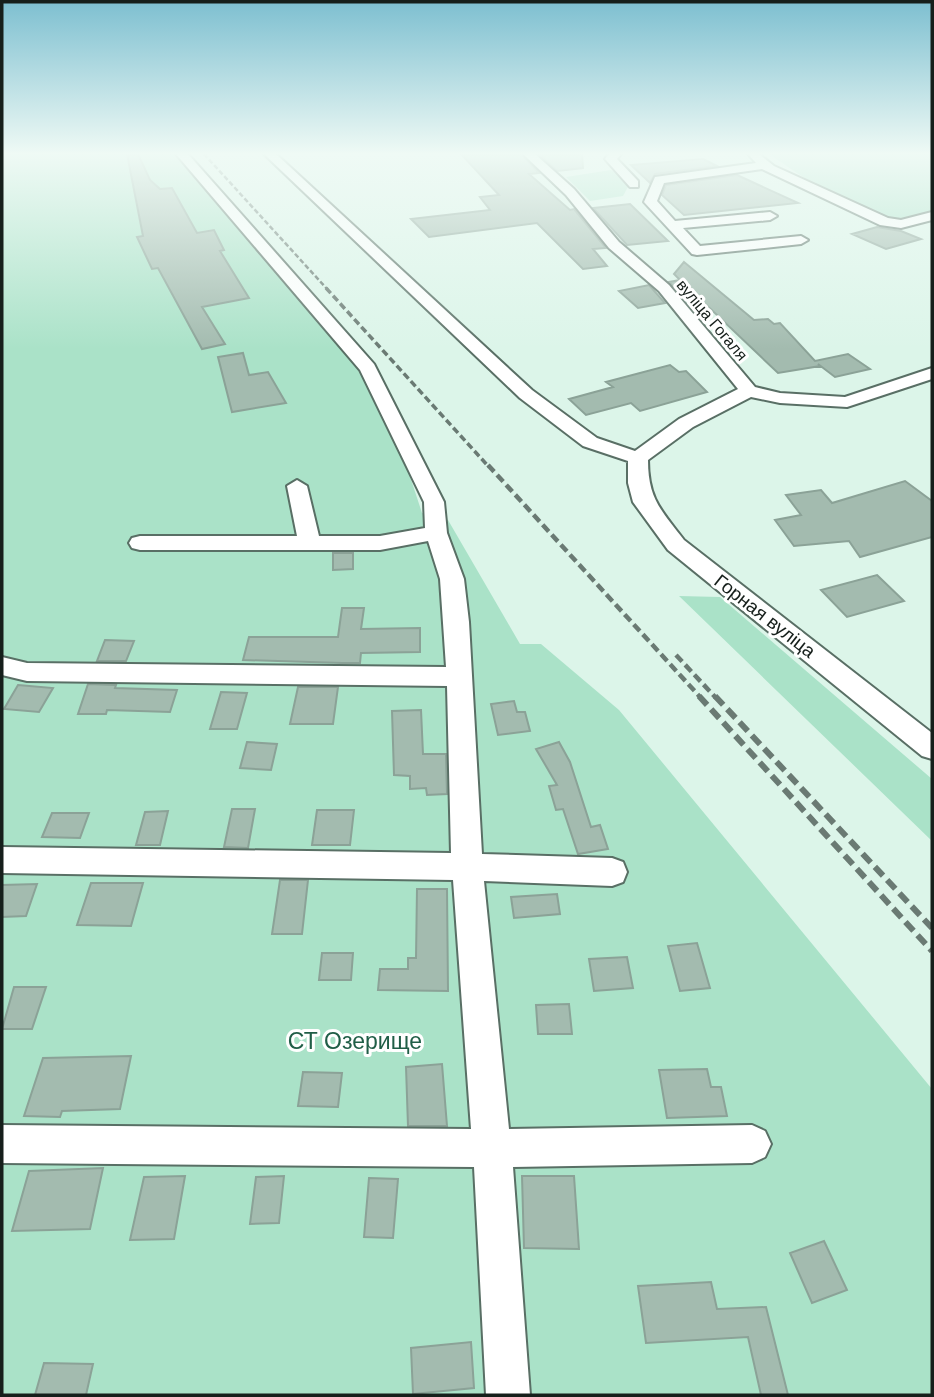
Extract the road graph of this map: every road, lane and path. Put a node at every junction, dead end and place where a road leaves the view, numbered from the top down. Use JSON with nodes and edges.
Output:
{"nodes":[{"id":1,"x":239,"y":219,"type":"edge"},
{"id":2,"x":340,"y":219,"type":"edge"},
{"id":3,"x":593,"y":219,"type":"edge"},
{"id":4,"x":667,"y":219,"type":"edge"},
{"id":5,"x":736,"y":219,"type":"edge"},
{"id":6,"x":879,"y":219,"type":"edge"},
{"id":7,"x":920,"y":219,"type":"edge"},
{"id":8,"x":673,"y":225,"type":"junction"},
{"id":9,"x":801,"y":240,"type":"dead end"},
{"id":10,"x":932,"y":373,"type":"edge"},
{"id":11,"x":749,"y":391,"type":"junction"},
{"id":12,"x":638,"y":458,"type":"junction"},
{"id":13,"x":298,"y":486,"type":"dead end"},
{"id":14,"x":436,"y":527,"type":"junction"},
{"id":15,"x":140,"y":543,"type":"dead end"},
{"id":16,"x":310,"y":543,"type":"junction"},
{"id":17,"x":2,"y":666,"type":"edge"},
{"id":18,"x":459,"y":677,"type":"junction"},
{"id":19,"x":932,"y":748,"type":"edge"},
{"id":20,"x":2,"y":860,"type":"edge"},
{"id":21,"x":467,"y":867,"type":"junction"},
{"id":22,"x":612,"y":872,"type":"dead end"},
{"id":23,"x":2,"y":1144,"type":"edge"},
{"id":24,"x":752,"y":1144,"type":"dead end"},
{"id":25,"x":492,"y":1148,"type":"junction"},
{"id":26,"x":508,"y":1395,"type":"edge"}],
"edges":[{"from":1,"to":14,"type":"street"},
{"from":2,"to":12,"type":"street"},
{"from":3,"to":11,"type":"street","name":"вуліца Гогаля"},
{"from":4,"to":8,"type":"street"},
{"from":5,"to":8,"type":"street"},
{"from":6,"to":7,"type":"street"},
{"from":8,"to":9,"type":"street"},
{"from":10,"to":11,"type":"street"},
{"from":11,"to":12,"type":"street"},
{"from":12,"to":19,"type":"street","name":"Горная вуліца"},
{"from":13,"to":16,"type":"street"},
{"from":14,"to":16,"type":"street"},
{"from":14,"to":18,"type":"street"},
{"from":15,"to":16,"type":"street"},
{"from":17,"to":18,"type":"street"},
{"from":18,"to":21,"type":"street"},
{"from":20,"to":21,"type":"street"},
{"from":21,"to":22,"type":"lane"},
{"from":21,"to":25,"type":"street"},
{"from":23,"to":25,"type":"street"},
{"from":24,"to":25,"type":"street"},
{"from":25,"to":26,"type":"street"}]}
